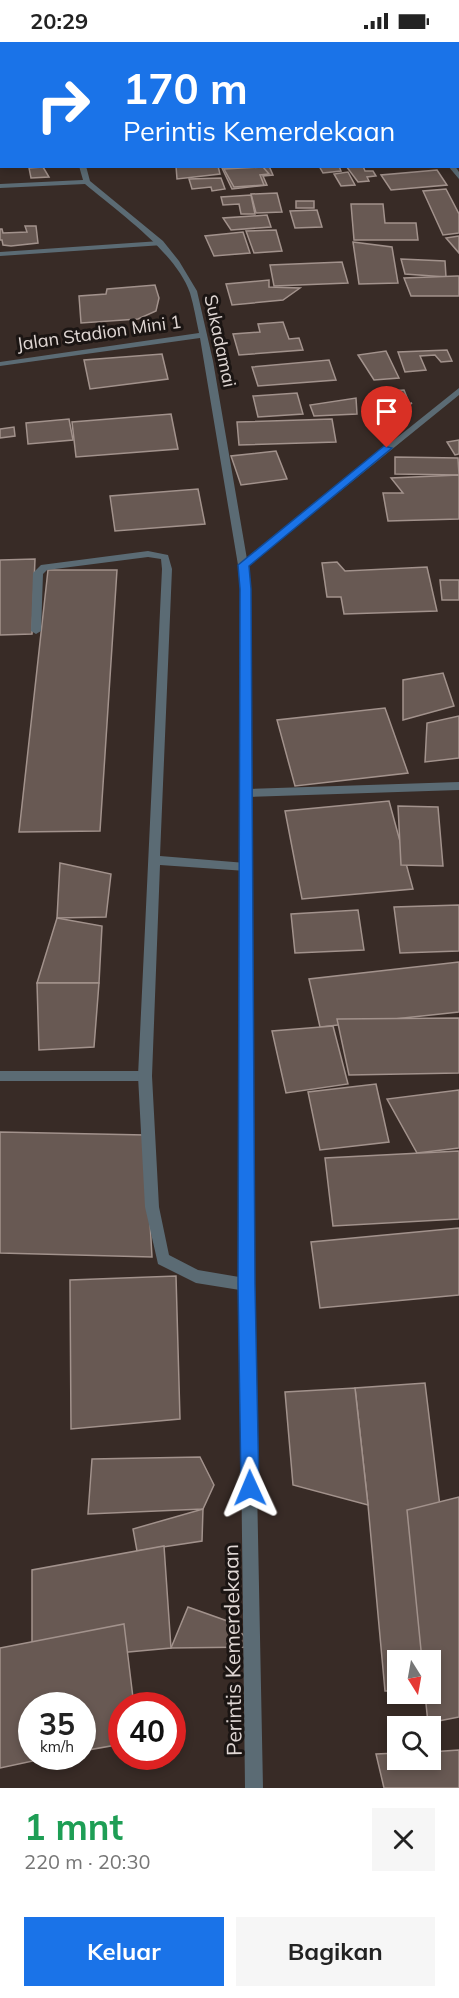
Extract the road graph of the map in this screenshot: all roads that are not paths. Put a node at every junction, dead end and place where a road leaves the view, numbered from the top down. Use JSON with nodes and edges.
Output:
{"nodes":[{"id":1,"x":83,"y":168,"type":"edge"},
{"id":2,"x":87,"y":182,"type":"junction"},
{"id":3,"x":0,"y":186,"type":"edge"},
{"id":4,"x":160,"y":243,"type":"junction"},
{"id":5,"x":0,"y":254,"type":"edge"},
{"id":6,"x":203,"y":335,"type":"junction"},
{"id":7,"x":0,"y":364,"type":"edge"},
{"id":8,"x":459,"y":391,"type":"edge"},
{"id":9,"x":243,"y":565,"type":"junction"},
{"id":10,"x":36,"y":631,"type":"dead end"},
{"id":11,"x":459,"y":786,"type":"edge"},
{"id":12,"x":247,"y":793,"type":"junction"},
{"id":13,"x":154,"y":861,"type":"junction"},
{"id":14,"x":246,"y":867,"type":"junction"},
{"id":15,"x":0,"y":1076,"type":"edge"},
{"id":16,"x":145,"y":1076,"type":"junction"},
{"id":17,"x":246,"y":1284,"type":"junction"},
{"id":18,"x":255,"y":1788,"type":"edge"}],
"edges":[{"from":1,"to":2,"type":"street"},
{"from":2,"to":3,"type":"street"},
{"from":2,"to":4,"type":"street","name":"Sukadamai"},
{"from":4,"to":5,"type":"street"},
{"from":4,"to":6,"type":"street","name":"Sukadamai"},
{"from":6,"to":7,"type":"street","name":"Jalan Stadion Mini 1"},
{"from":6,"to":9,"type":"street","name":"Sukadamai"},
{"from":8,"to":9,"type":"street"},
{"from":9,"to":12,"type":"street","name":"Perintis Kemerdekaan"},
{"from":10,"to":13,"type":"street"},
{"from":11,"to":12,"type":"street"},
{"from":12,"to":14,"type":"street","name":"Perintis Kemerdekaan"},
{"from":13,"to":14,"type":"street"},
{"from":13,"to":16,"type":"street"},
{"from":14,"to":17,"type":"street","name":"Perintis Kemerdekaan"},
{"from":15,"to":16,"type":"street"},
{"from":16,"to":17,"type":"street"},
{"from":17,"to":18,"type":"street","name":"Perintis Kemerdekaan"}]}
